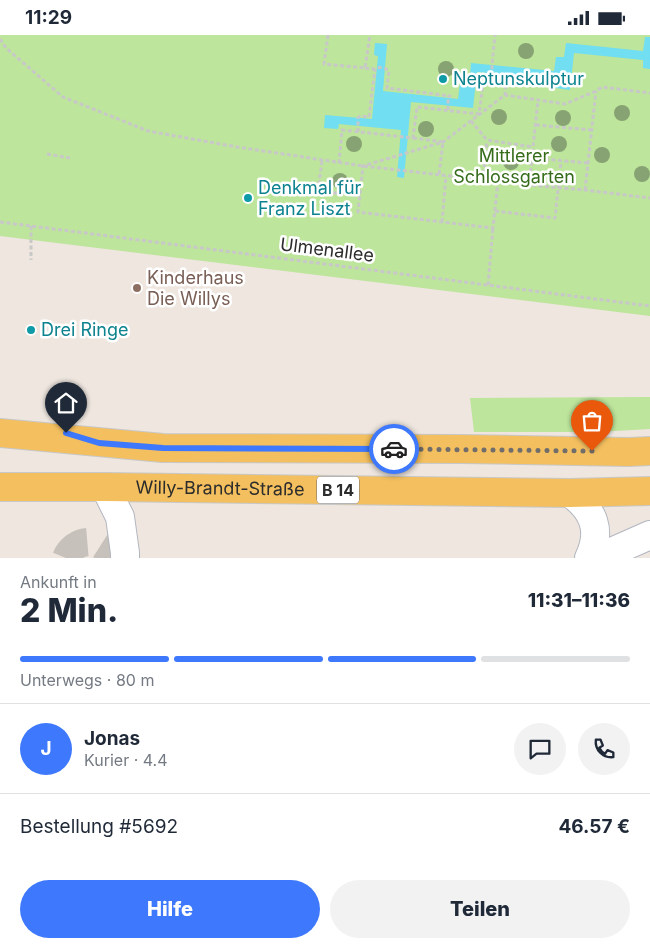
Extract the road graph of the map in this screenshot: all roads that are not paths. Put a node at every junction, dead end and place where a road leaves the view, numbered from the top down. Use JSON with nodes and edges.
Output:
{"nodes":[{"id":1,"x":0,"y":414,"type":"edge"},
{"id":2,"x":0,"y":433,"type":"edge"},
{"id":3,"x":99,"y":443,"type":"junction"},
{"id":4,"x":650,"y":451,"type":"edge"},
{"id":5,"x":105,"y":487,"type":"junction"},
{"id":6,"x":1,"y":488,"type":"edge"},
{"id":7,"x":650,"y":491,"type":"edge"},
{"id":8,"x":570,"y":493,"type":"junction"},
{"id":9,"x":650,"y":535,"type":"edge"},
{"id":10,"x":125,"y":558,"type":"edge"},
{"id":11,"x":589,"y":558,"type":"edge"},
{"id":12,"x":598,"y":558,"type":"edge"}],
"edges":[{"from":1,"to":3,"type":"main road"},
{"from":2,"to":3,"type":"main road"},
{"from":3,"to":4,"type":"main road"},
{"from":5,"to":6,"type":"main road","name":"Willy-Brandt-Straße","number":"B 14"},
{"from":5,"to":8,"type":"main road","name":"Willy-Brandt-Straße","number":"B 14"},
{"from":5,"to":10,"type":"street"},
{"from":7,"to":8,"type":"main road","name":"Willy-Brandt-Straße","number":"B 14"},
{"from":8,"to":11,"type":"street"},
{"from":9,"to":12,"type":"street"}]}
